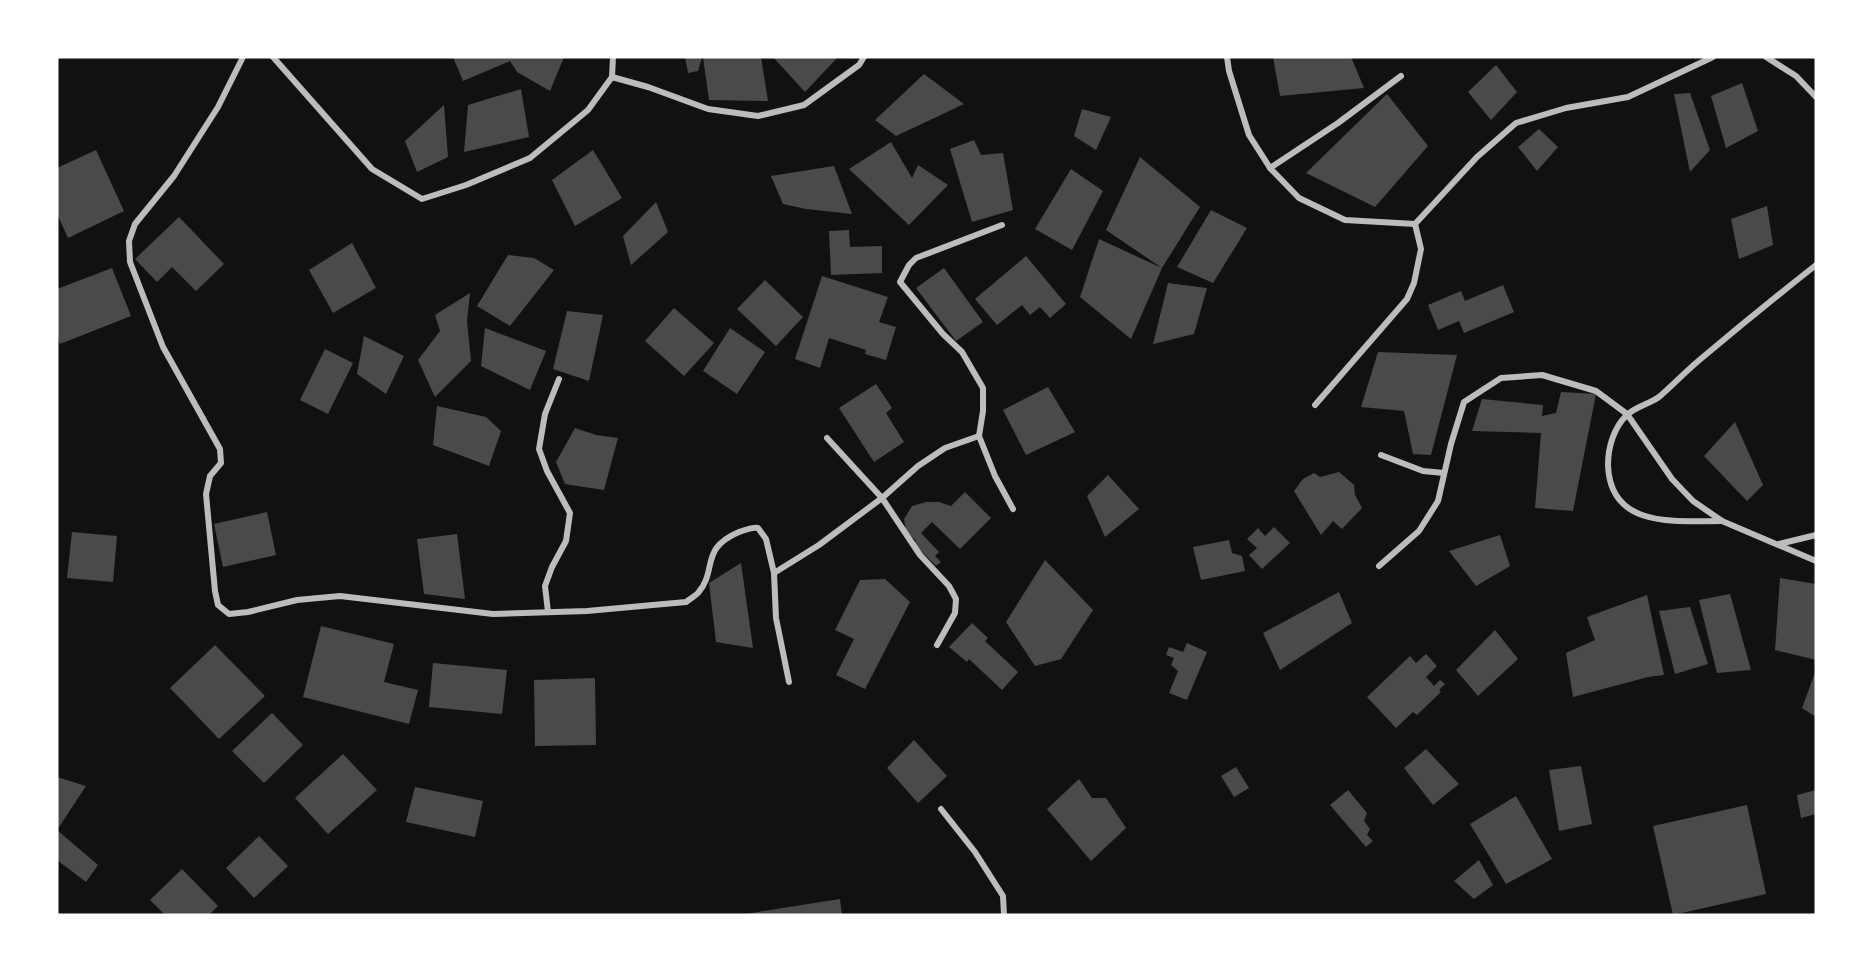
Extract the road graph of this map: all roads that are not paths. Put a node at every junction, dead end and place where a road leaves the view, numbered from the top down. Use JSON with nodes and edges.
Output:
{"nodes":[{"id":1,"x":243,"y":57,"type":"edge"},
{"id":2,"x":273,"y":57,"type":"edge"},
{"id":3,"x":613,"y":57,"type":"edge"},
{"id":4,"x":864,"y":57,"type":"edge"},
{"id":5,"x":1227,"y":57,"type":"edge"},
{"id":6,"x":1713,"y":57,"type":"edge"},
{"id":7,"x":1766,"y":57,"type":"edge"},
{"id":8,"x":1401,"y":76,"type":"dead end"},
{"id":9,"x":612,"y":78,"type":"junction"},
{"id":10,"x":1816,"y":97,"type":"edge"},
{"id":11,"x":1269,"y":168,"type":"junction"},
{"id":12,"x":1415,"y":224,"type":"junction"},
{"id":13,"x":1002,"y":225,"type":"dead end"},
{"id":14,"x":1816,"y":265,"type":"edge"},
{"id":15,"x":559,"y":379,"type":"dead end"},
{"id":16,"x":1315,"y":405,"type":"dead end"},
{"id":17,"x":1627,"y":414,"type":"junction"},
{"id":18,"x":979,"y":436,"type":"junction"},
{"id":19,"x":826,"y":438,"type":"dead end"},
{"id":20,"x":1381,"y":455,"type":"dead end"},
{"id":21,"x":1444,"y":473,"type":"junction"},
{"id":22,"x":882,"y":498,"type":"junction"},
{"id":23,"x":1013,"y":509,"type":"dead end"},
{"id":24,"x":1722,"y":521,"type":"junction"},
{"id":25,"x":1816,"y":535,"type":"edge"},
{"id":26,"x":1778,"y":544,"type":"junction"},
{"id":27,"x":1816,"y":561,"type":"edge"},
{"id":28,"x":1379,"y":566,"type":"dead end"},
{"id":29,"x":774,"y":573,"type":"junction"},
{"id":30,"x":548,"y":612,"type":"junction"},
{"id":31,"x":937,"y":645,"type":"dead end"},
{"id":32,"x":789,"y":682,"type":"dead end"},
{"id":33,"x":941,"y":809,"type":"dead end"},
{"id":34,"x":1004,"y":915,"type":"edge"}],
"edges":[{"from":1,"to":30,"type":"street"},
{"from":2,"to":9,"type":"street"},
{"from":3,"to":9,"type":"street"},
{"from":4,"to":9,"type":"street"},
{"from":5,"to":11,"type":"street"},
{"from":6,"to":12,"type":"street"},
{"from":7,"to":10,"type":"street"},
{"from":8,"to":11,"type":"street"},
{"from":11,"to":12,"type":"street"},
{"from":12,"to":16,"type":"street"},
{"from":13,"to":18,"type":"street"},
{"from":14,"to":17,"type":"street"},
{"from":15,"to":30,"type":"street"},
{"from":17,"to":21,"type":"street"},
{"from":17,"to":24,"type":"street"},
{"from":17,"to":24,"type":"street"},
{"from":18,"to":22,"type":"street"},
{"from":18,"to":23,"type":"street"},
{"from":19,"to":22,"type":"street"},
{"from":20,"to":21,"type":"street"},
{"from":21,"to":28,"type":"street"},
{"from":22,"to":29,"type":"street"},
{"from":22,"to":31,"type":"street"},
{"from":24,"to":26,"type":"street"},
{"from":25,"to":26,"type":"street"},
{"from":26,"to":27,"type":"street"},
{"from":29,"to":30,"type":"street"},
{"from":29,"to":32,"type":"street"},
{"from":33,"to":34,"type":"street"}]}
